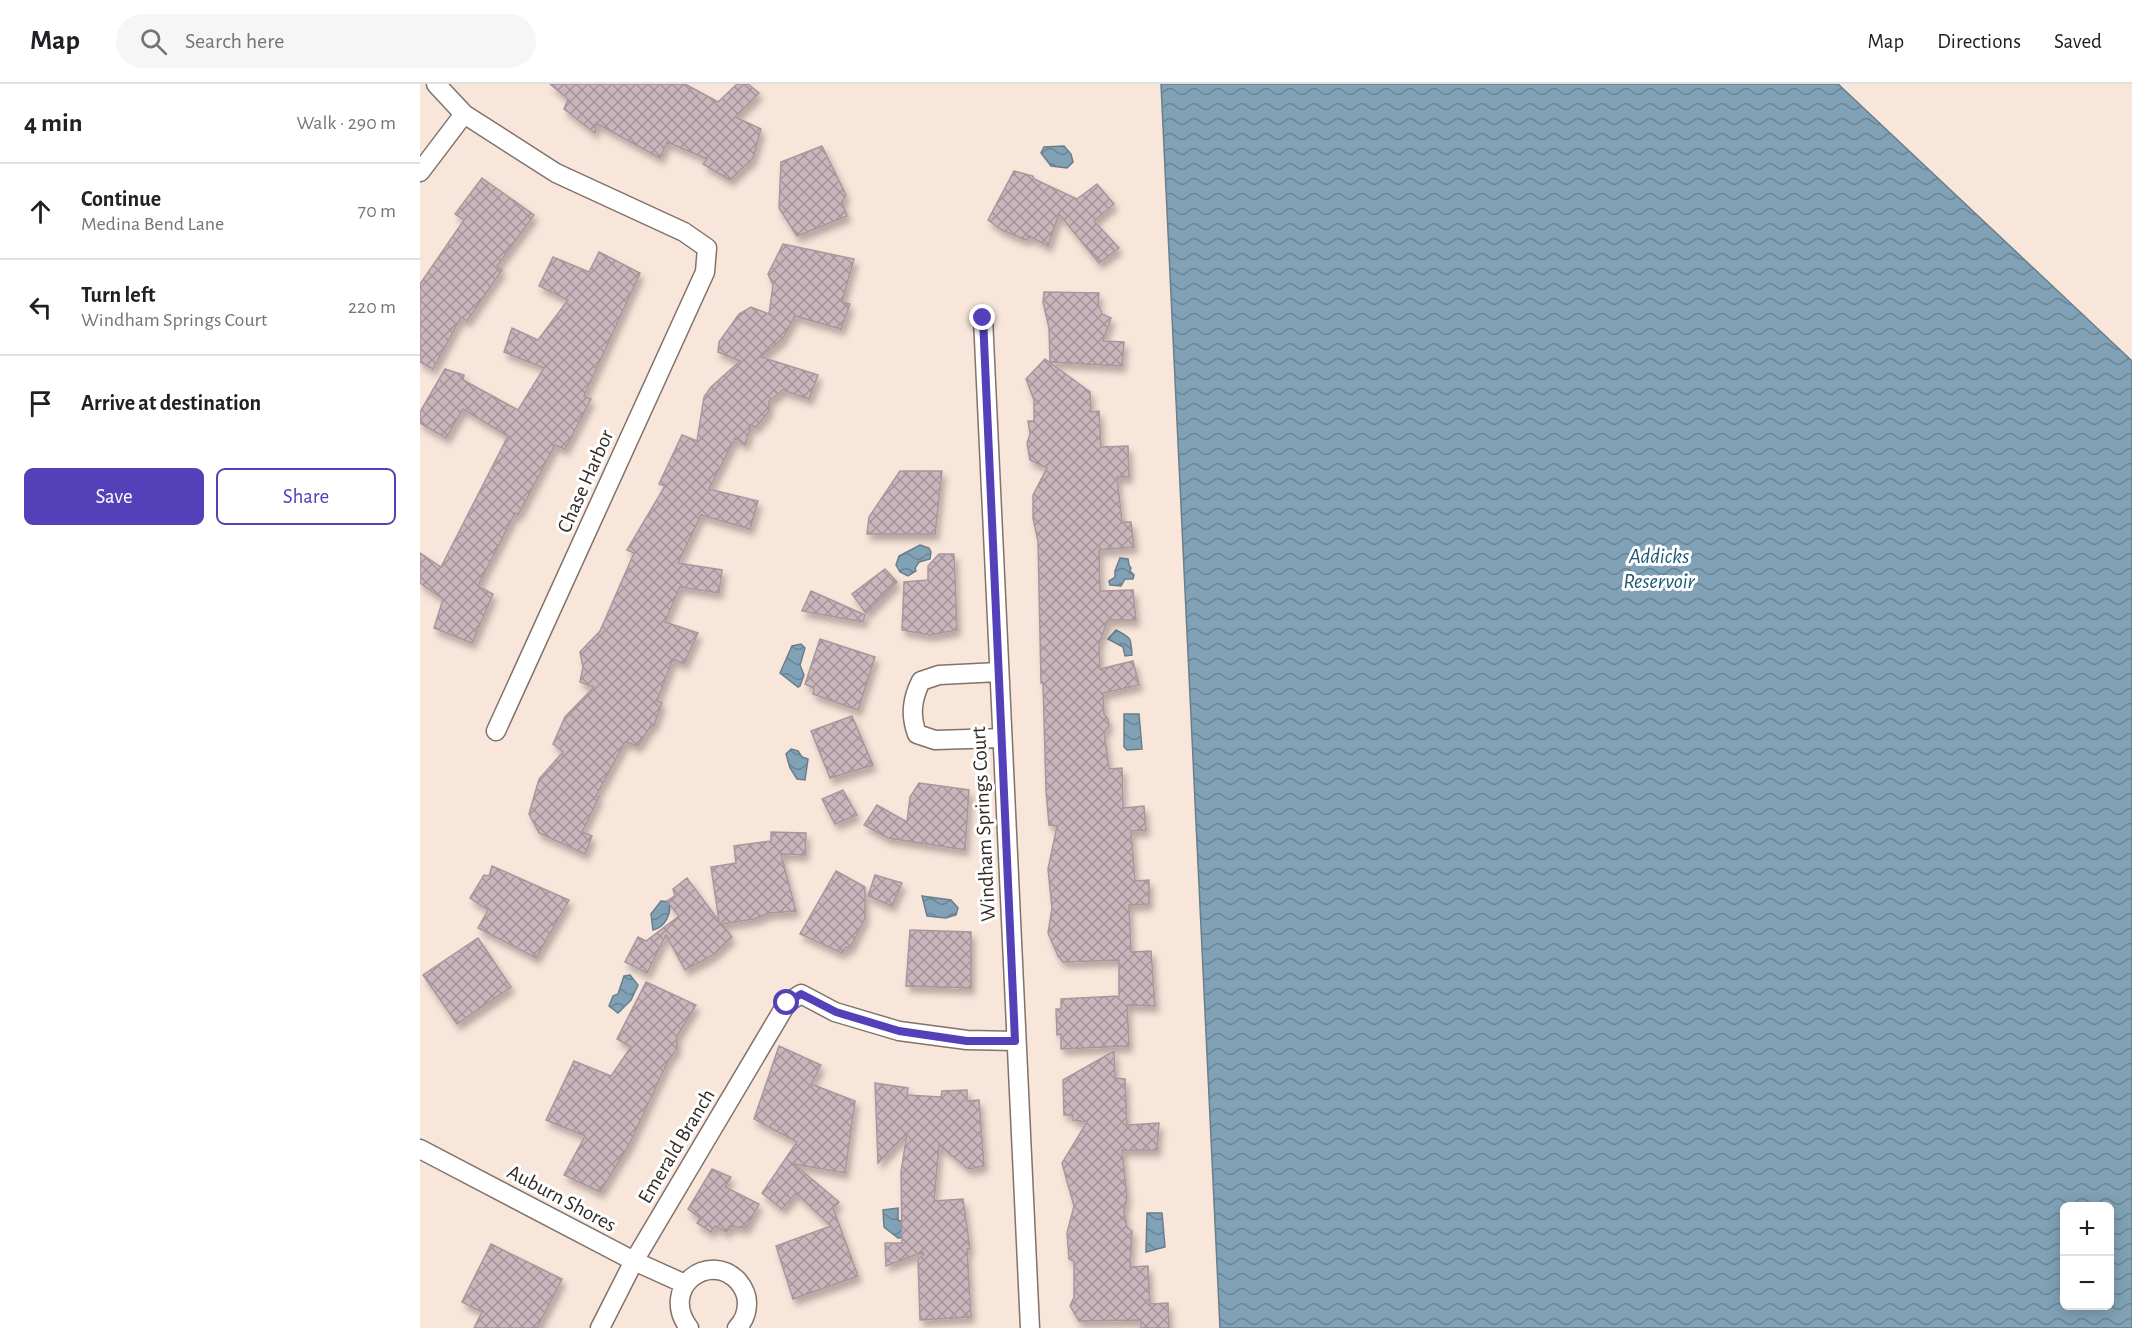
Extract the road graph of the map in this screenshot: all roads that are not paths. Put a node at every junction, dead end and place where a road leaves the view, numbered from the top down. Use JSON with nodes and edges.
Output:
{"nodes":[{"id":1,"x":436,"y":84,"type":"edge"},
{"id":2,"x":464,"y":114,"type":"junction"},
{"id":3,"x":420,"y":172,"type":"edge"},
{"id":4,"x":983,"y":318,"type":"dead end"},
{"id":5,"x":999,"y":672,"type":"junction"},
{"id":6,"x":496,"y":731,"type":"dead end"},
{"id":7,"x":1002,"y":738,"type":"junction"},
{"id":8,"x":1015,"y":1041,"type":"junction"},
{"id":9,"x":420,"y":1149,"type":"edge"},
{"id":10,"x":634,"y":1261,"type":"junction"},
{"id":11,"x":685,"y":1284,"type":"junction"},
{"id":12,"x":600,"y":1328,"type":"edge"},
{"id":13,"x":688,"y":1328,"type":"edge"},
{"id":14,"x":737,"y":1328,"type":"edge"},
{"id":15,"x":1030,"y":1328,"type":"edge"}],
"edges":[{"from":1,"to":2,"type":"street"},
{"from":2,"to":3,"type":"street"},
{"from":2,"to":6,"type":"street","name":"Chase Harbor"},
{"from":4,"to":5,"type":"street","name":"Windham Springs Court"},
{"from":5,"to":7,"type":"street","name":"Windham Springs Court"},
{"from":5,"to":7,"type":"street"},
{"from":7,"to":8,"type":"street","name":"Windham Springs Court"},
{"from":8,"to":10,"type":"street","name":"Emerald Branch"},
{"from":8,"to":15,"type":"street","name":"Windham Springs Court"},
{"from":9,"to":10,"type":"street","name":"Auburn Shores"},
{"from":10,"to":11,"type":"street","name":"Auburn Shores"},
{"from":10,"to":12,"type":"street","name":"Emerald Branch"},
{"from":11,"to":13,"type":"street"},
{"from":11,"to":14,"type":"street"}]}
